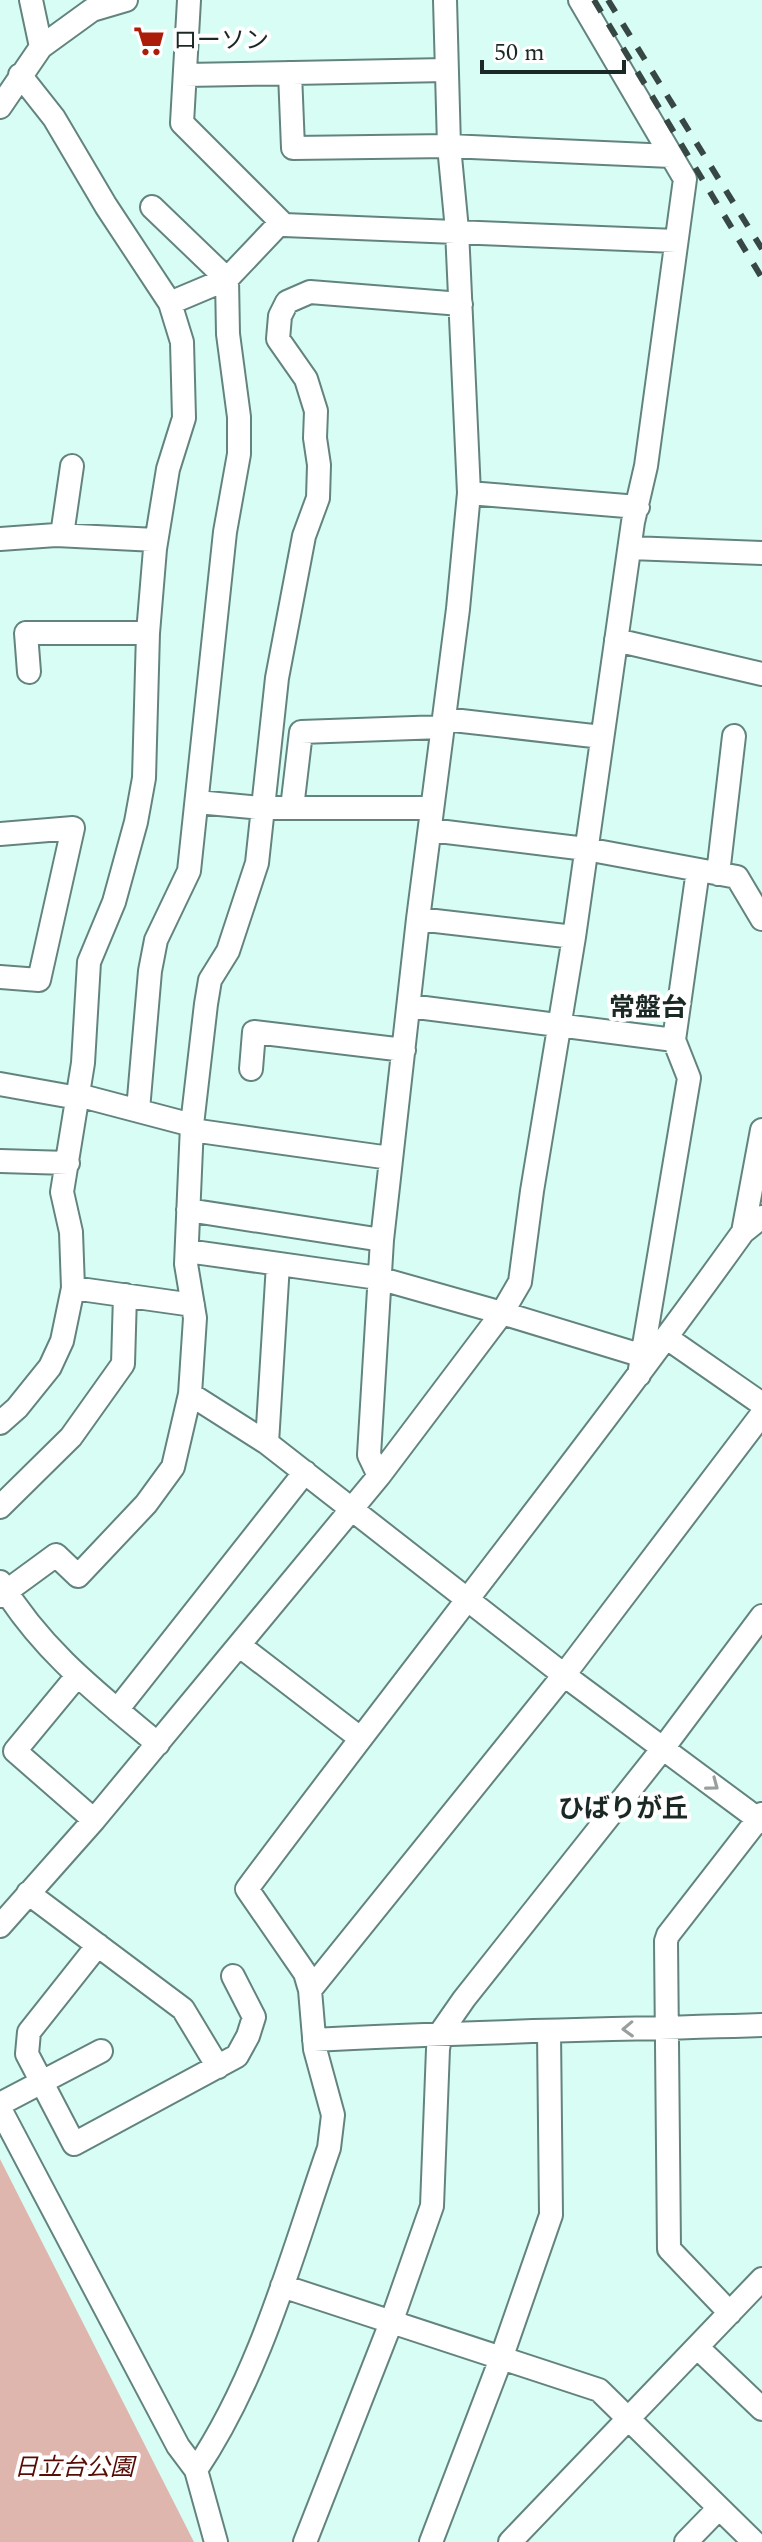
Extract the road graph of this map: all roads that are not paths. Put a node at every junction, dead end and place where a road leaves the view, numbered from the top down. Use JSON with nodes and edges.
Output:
{"nodes":[{"id":1,"x":31,"y":0,"type":"edge"},
{"id":2,"x":126,"y":0,"type":"edge"},
{"id":3,"x":189,"y":0,"type":"edge"},
{"id":4,"x":445,"y":0,"type":"edge"},
{"id":5,"x":580,"y":0,"type":"edge"},
{"id":6,"x":91,"y":5,"type":"edge"},
{"id":7,"x":41,"y":47,"type":"junction"},
{"id":8,"x":446,"y":70,"type":"junction"},
{"id":9,"x":290,"y":73,"type":"junction"},
{"id":10,"x":20,"y":75,"type":"junction"},
{"id":11,"x":185,"y":75,"type":"junction"},
{"id":12,"x":0,"y":107,"type":"edge"},
{"id":13,"x":449,"y":146,"type":"junction"},
{"id":14,"x":671,"y":156,"type":"junction"},
{"id":15,"x":152,"y":207,"type":"dead end"},
{"id":16,"x":281,"y":222,"type":"junction"},
{"id":17,"x":457,"y":230,"type":"junction"},
{"id":18,"x":676,"y":241,"type":"junction"},
{"id":19,"x":227,"y":279,"type":"junction"},
{"id":20,"x":170,"y":303,"type":"junction"},
{"id":21,"x":461,"y":304,"type":"junction"},
{"id":22,"x":72,"y":466,"type":"dead end"},
{"id":23,"x":469,"y":493,"type":"junction"},
{"id":24,"x":638,"y":507,"type":"junction"},
{"id":25,"x":62,"y":535,"type":"junction"},
{"id":26,"x":0,"y":539,"type":"edge"},
{"id":27,"x":156,"y":540,"type":"junction"},
{"id":28,"x":630,"y":548,"type":"junction"},
{"id":29,"x":762,"y":553,"type":"edge"},
{"id":30,"x":148,"y":633,"type":"junction"},
{"id":31,"x":616,"y":640,"type":"junction"},
{"id":32,"x":29,"y":672,"type":"dead end"},
{"id":33,"x":762,"y":674,"type":"edge"},
{"id":34,"x":443,"y":723,"type":"junction"},
{"id":35,"x":734,"y":736,"type":"dead end"},
{"id":36,"x":602,"y":737,"type":"junction"},
{"id":37,"x":197,"y":802,"type":"junction"},
{"id":38,"x":262,"y":808,"type":"junction"},
{"id":39,"x":292,"y":808,"type":"junction"},
{"id":40,"x":431,"y":819,"type":"junction"},
{"id":41,"x":0,"y":834,"type":"edge"},
{"id":42,"x":586,"y":849,"type":"junction"},
{"id":43,"x":708,"y":872,"type":"junction"},
{"id":44,"x":418,"y":919,"type":"junction"},
{"id":45,"x":762,"y":919,"type":"edge"},
{"id":46,"x":574,"y":937,"type":"junction"},
{"id":47,"x":0,"y":977,"type":"edge"},
{"id":48,"x":409,"y":1006,"type":"junction"},
{"id":49,"x":559,"y":1026,"type":"junction"},
{"id":50,"x":674,"y":1040,"type":"junction"},
{"id":51,"x":404,"y":1050,"type":"junction"},
{"id":52,"x":251,"y":1069,"type":"dead end"},
{"id":53,"x":0,"y":1084,"type":"edge"},
{"id":54,"x":78,"y":1097,"type":"junction"},
{"id":55,"x":138,"y":1110,"type":"junction"},
{"id":56,"x":192,"y":1127,"type":"junction"},
{"id":57,"x":762,"y":1130,"type":"edge"},
{"id":58,"x":390,"y":1158,"type":"junction"},
{"id":59,"x":0,"y":1161,"type":"edge"},
{"id":60,"x":68,"y":1163,"type":"junction"},
{"id":61,"x":188,"y":1210,"type":"junction"},
{"id":62,"x":762,"y":1217,"type":"edge"},
{"id":63,"x":743,"y":1232,"type":"junction"},
{"id":64,"x":382,"y":1240,"type":"junction"},
{"id":65,"x":187,"y":1251,"type":"junction"},
{"id":66,"x":278,"y":1264,"type":"junction"},
{"id":67,"x":378,"y":1278,"type":"junction"},
{"id":68,"x":73,"y":1288,"type":"junction"},
{"id":69,"x":125,"y":1295,"type":"junction"},
{"id":70,"x":193,"y":1305,"type":"junction"},
{"id":71,"x":502,"y":1313,"type":"junction"},
{"id":72,"x":667,"y":1338,"type":"junction"},
{"id":73,"x":640,"y":1366,"type":"junction"},
{"id":74,"x":190,"y":1394,"type":"junction"},
{"id":75,"x":762,"y":1404,"type":"edge"},
{"id":76,"x":762,"y":1414,"type":"edge"},
{"id":77,"x":0,"y":1423,"type":"edge"},
{"id":78,"x":267,"y":1443,"type":"junction"},
{"id":79,"x":305,"y":1472,"type":"junction"},
{"id":80,"x":379,"y":1476,"type":"junction"},
{"id":81,"x":0,"y":1507,"type":"edge"},
{"id":82,"x":352,"y":1509,"type":"junction"},
{"id":83,"x":2,"y":1590,"type":"edge"},
{"id":84,"x":466,"y":1600,"type":"junction"},
{"id":85,"x":762,"y":1616,"type":"edge"},
{"id":86,"x":240,"y":1646,"type":"junction"},
{"id":87,"x":564,"y":1675,"type":"junction"},
{"id":88,"x":77,"y":1676,"type":"junction"},
{"id":89,"x":117,"y":1710,"type":"junction"},
{"id":90,"x":360,"y":1738,"type":"junction"},
{"id":91,"x":158,"y":1744,"type":"junction"},
{"id":92,"x":664,"y":1747,"type":"junction"},
{"id":93,"x":761,"y":1818,"type":"edge"},
{"id":94,"x":94,"y":1820,"type":"junction"},
{"id":95,"x":28,"y":1893,"type":"junction"},
{"id":96,"x":0,"y":1926,"type":"edge"},
{"id":97,"x":98,"y":1945,"type":"junction"},
{"id":98,"x":233,"y":1976,"type":"dead end"},
{"id":99,"x":310,"y":1990,"type":"junction"},
{"id":100,"x":762,"y":2025,"type":"edge"},
{"id":101,"x":667,"y":2028,"type":"junction"},
{"id":102,"x":441,"y":2032,"type":"junction"},
{"id":103,"x":549,"y":2032,"type":"junction"},
{"id":104,"x":314,"y":2040,"type":"junction"},
{"id":105,"x":101,"y":2051,"type":"dead end"},
{"id":106,"x":218,"y":2067,"type":"junction"},
{"id":107,"x":41,"y":2081,"type":"junction"},
{"id":108,"x":0,"y":2106,"type":"edge"},
{"id":109,"x":762,"y":2279,"type":"edge"},
{"id":110,"x":282,"y":2286,"type":"junction"},
{"id":111,"x":730,"y":2313,"type":"junction"},
{"id":112,"x":392,"y":2320,"type":"junction"},
{"id":113,"x":697,"y":2347,"type":"junction"},
{"id":114,"x":502,"y":2356,"type":"junction"},
{"id":115,"x":762,"y":2409,"type":"edge"},
{"id":116,"x":630,"y":2418,"type":"junction"},
{"id":117,"x":196,"y":2470,"type":"junction"},
{"id":118,"x":719,"y":2508,"type":"junction"},
{"id":119,"x":216,"y":2542,"type":"edge"},
{"id":120,"x":305,"y":2542,"type":"edge"},
{"id":121,"x":431,"y":2542,"type":"edge"},
{"id":122,"x":510,"y":2542,"type":"edge"},
{"id":123,"x":686,"y":2542,"type":"edge"},
{"id":124,"x":754,"y":2542,"type":"edge"}],
"edges":[{"from":1,"to":7,"type":"street"},
{"from":2,"to":6,"type":"street"},
{"from":3,"to":11,"type":"street"},
{"from":4,"to":8,"type":"street"},
{"from":5,"to":14,"type":"street"},
{"from":6,"to":7,"type":"street"},
{"from":7,"to":10,"type":"street"},
{"from":8,"to":9,"type":"street"},
{"from":8,"to":13,"type":"street"},
{"from":9,"to":11,"type":"street"},
{"from":9,"to":13,"type":"street"},
{"from":10,"to":12,"type":"street"},
{"from":10,"to":20,"type":"street"},
{"from":11,"to":16,"type":"street"},
{"from":13,"to":14,"type":"street"},
{"from":13,"to":17,"type":"street"},
{"from":14,"to":18,"type":"street"},
{"from":15,"to":19,"type":"street"},
{"from":16,"to":17,"type":"street"},
{"from":16,"to":19,"type":"street"},
{"from":17,"to":18,"type":"street"},
{"from":17,"to":21,"type":"street"},
{"from":18,"to":24,"type":"street"},
{"from":19,"to":20,"type":"street"},
{"from":19,"to":37,"type":"street"},
{"from":20,"to":27,"type":"street"},
{"from":21,"to":23,"type":"street"},
{"from":21,"to":38,"type":"street"},
{"from":22,"to":25,"type":"street"},
{"from":23,"to":24,"type":"street"},
{"from":23,"to":34,"type":"street"},
{"from":24,"to":28,"type":"street"},
{"from":25,"to":26,"type":"street"},
{"from":25,"to":27,"type":"street"},
{"from":27,"to":30,"type":"street"},
{"from":28,"to":29,"type":"street"},
{"from":28,"to":31,"type":"street"},
{"from":30,"to":32,"type":"street"},
{"from":30,"to":54,"type":"street"},
{"from":31,"to":33,"type":"street"},
{"from":31,"to":36,"type":"street"},
{"from":34,"to":36,"type":"street"},
{"from":34,"to":39,"type":"street"},
{"from":34,"to":40,"type":"street"},
{"from":35,"to":43,"type":"street"},
{"from":36,"to":42,"type":"street"},
{"from":37,"to":38,"type":"street"},
{"from":37,"to":55,"type":"street"},
{"from":38,"to":39,"type":"street"},
{"from":38,"to":56,"type":"street"},
{"from":39,"to":40,"type":"street"},
{"from":40,"to":42,"type":"street"},
{"from":40,"to":44,"type":"street"},
{"from":41,"to":47,"type":"street"},
{"from":42,"to":43,"type":"street"},
{"from":42,"to":46,"type":"street"},
{"from":43,"to":45,"type":"street"},
{"from":43,"to":50,"type":"street"},
{"from":44,"to":46,"type":"street"},
{"from":44,"to":48,"type":"street"},
{"from":46,"to":49,"type":"street"},
{"from":48,"to":49,"type":"street"},
{"from":48,"to":51,"type":"street"},
{"from":49,"to":50,"type":"street"},
{"from":49,"to":71,"type":"street"},
{"from":50,"to":73,"type":"street"},
{"from":51,"to":52,"type":"street"},
{"from":51,"to":58,"type":"street"},
{"from":53,"to":54,"type":"street"},
{"from":54,"to":55,"type":"street"},
{"from":54,"to":60,"type":"street"},
{"from":55,"to":56,"type":"street"},
{"from":56,"to":58,"type":"street"},
{"from":56,"to":61,"type":"street"},
{"from":57,"to":63,"type":"street"},
{"from":58,"to":64,"type":"street"},
{"from":59,"to":60,"type":"street"},
{"from":60,"to":68,"type":"street"},
{"from":61,"to":64,"type":"street"},
{"from":61,"to":65,"type":"street"},
{"from":62,"to":63,"type":"street"},
{"from":63,"to":72,"type":"street"},
{"from":64,"to":67,"type":"street"},
{"from":65,"to":66,"type":"street"},
{"from":65,"to":70,"type":"street"},
{"from":66,"to":67,"type":"street"},
{"from":66,"to":78,"type":"street"},
{"from":67,"to":71,"type":"street"},
{"from":67,"to":80,"type":"street"},
{"from":68,"to":69,"type":"street"},
{"from":68,"to":77,"type":"street"},
{"from":69,"to":70,"type":"street"},
{"from":69,"to":81,"type":"street"},
{"from":70,"to":74,"type":"street"},
{"from":71,"to":73,"type":"street"},
{"from":71,"to":80,"type":"street"},
{"from":72,"to":73,"type":"street"},
{"from":72,"to":75,"type":"street"},
{"from":73,"to":84,"type":"street"},
{"from":74,"to":78,"type":"street"},
{"from":74,"to":83,"type":"street"},
{"from":76,"to":87,"type":"street"},
{"from":78,"to":79,"type":"street"},
{"from":79,"to":82,"type":"street"},
{"from":79,"to":89,"type":"street"},
{"from":80,"to":82,"type":"street"},
{"from":82,"to":84,"type":"street"},
{"from":82,"to":86,"type":"street"},
{"from":83,"to":88,"type":"street"},
{"from":84,"to":87,"type":"street"},
{"from":84,"to":90,"type":"street"},
{"from":85,"to":92,"type":"street"},
{"from":86,"to":90,"type":"street"},
{"from":86,"to":91,"type":"street"},
{"from":87,"to":92,"type":"street"},
{"from":87,"to":99,"type":"street"},
{"from":88,"to":89,"type":"street"},
{"from":88,"to":94,"type":"street"},
{"from":89,"to":91,"type":"street"},
{"from":90,"to":99,"type":"street"},
{"from":91,"to":94,"type":"street"},
{"from":92,"to":93,"type":"street","one_way":true},
{"from":92,"to":102,"type":"street"},
{"from":93,"to":101,"type":"street"},
{"from":94,"to":95,"type":"street"},
{"from":95,"to":96,"type":"street"},
{"from":95,"to":97,"type":"street"},
{"from":97,"to":106,"type":"street"},
{"from":97,"to":107,"type":"street"},
{"from":98,"to":106,"type":"street"},
{"from":99,"to":104,"type":"street"},
{"from":100,"to":101,"type":"street"},
{"from":101,"to":103,"type":"street","one_way":true},
{"from":101,"to":111,"type":"street"},
{"from":102,"to":103,"type":"street"},
{"from":102,"to":104,"type":"street"},
{"from":102,"to":112,"type":"street"},
{"from":103,"to":114,"type":"street"},
{"from":104,"to":110,"type":"street"},
{"from":105,"to":107,"type":"street"},
{"from":106,"to":107,"type":"street"},
{"from":107,"to":108,"type":"street"},
{"from":108,"to":117,"type":"street"},
{"from":109,"to":111,"type":"street"},
{"from":110,"to":112,"type":"street"},
{"from":110,"to":117,"type":"street"},
{"from":111,"to":113,"type":"street"},
{"from":112,"to":114,"type":"street"},
{"from":112,"to":120,"type":"street"},
{"from":113,"to":115,"type":"street"},
{"from":113,"to":116,"type":"street"},
{"from":114,"to":116,"type":"street"},
{"from":114,"to":121,"type":"street"},
{"from":116,"to":118,"type":"street"},
{"from":116,"to":122,"type":"street"},
{"from":117,"to":119,"type":"street"},
{"from":118,"to":123,"type":"street"},
{"from":118,"to":124,"type":"street"}]}
